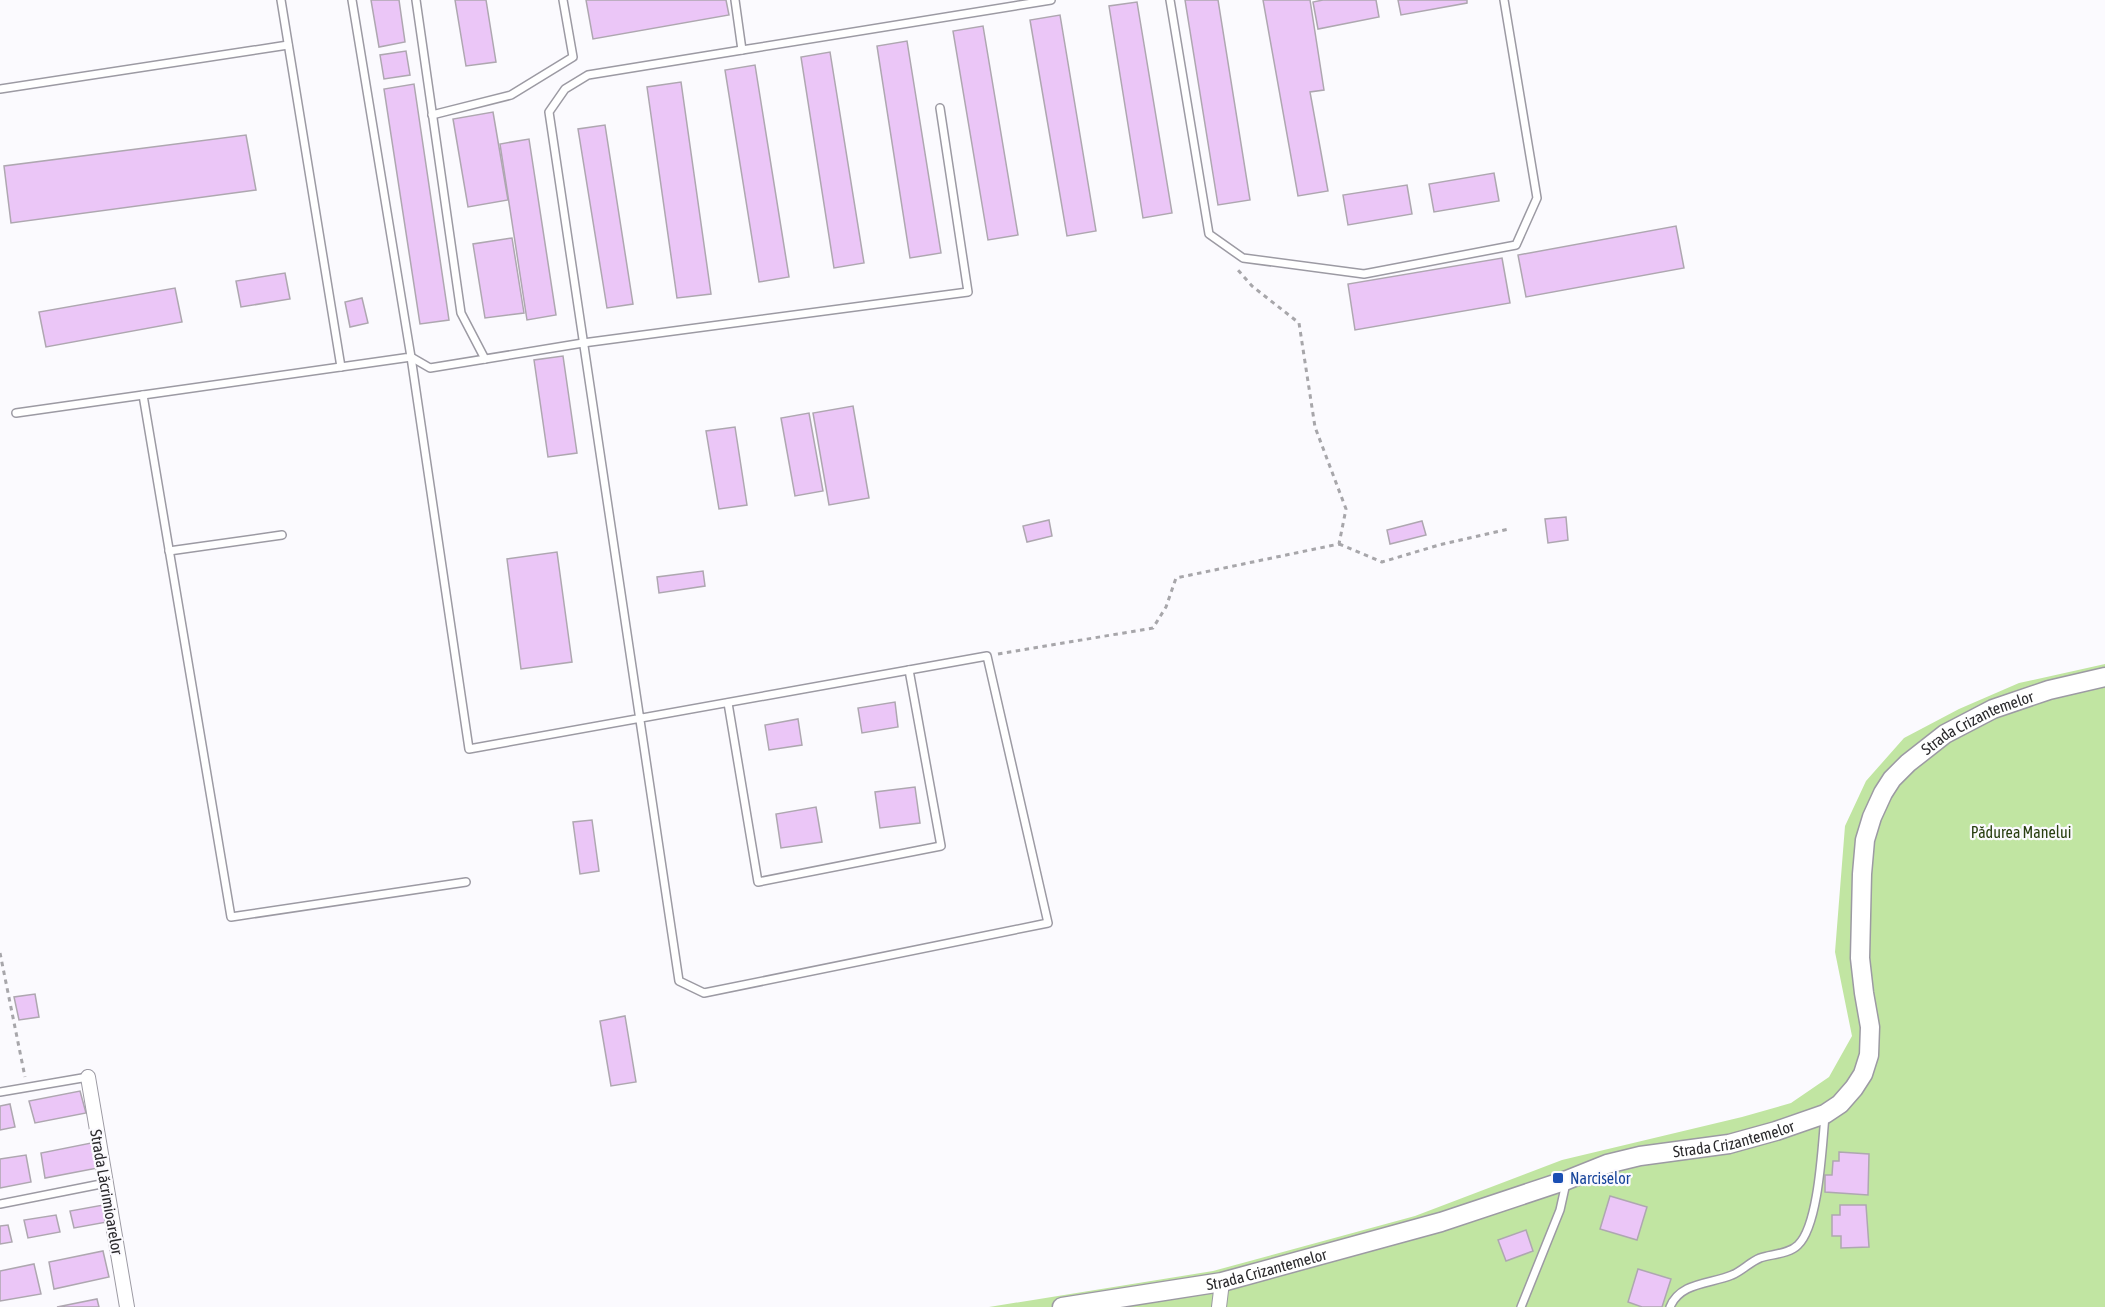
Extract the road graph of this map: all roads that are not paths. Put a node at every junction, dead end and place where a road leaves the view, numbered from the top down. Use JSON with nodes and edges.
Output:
{"nodes":[{"id":1,"x":281,"y":0,"type":"edge"},
{"id":2,"x":352,"y":0,"type":"edge"},
{"id":3,"x":416,"y":0,"type":"edge"},
{"id":4,"x":563,"y":0,"type":"edge"},
{"id":5,"x":735,"y":0,"type":"edge"},
{"id":6,"x":1051,"y":0,"type":"edge"},
{"id":7,"x":1170,"y":0,"type":"edge"},
{"id":8,"x":1504,"y":0,"type":"edge"},
{"id":9,"x":288,"y":45,"type":"junction"},
{"id":10,"x":742,"y":50,"type":"junction"},
{"id":11,"x":0,"y":89,"type":"edge"},
{"id":12,"x":940,"y":108,"type":"dead end"},
{"id":13,"x":432,"y":116,"type":"junction"},
{"id":14,"x":583,"y":343,"type":"junction"},
{"id":15,"x":411,"y":357,"type":"junction"},
{"id":16,"x":485,"y":359,"type":"junction"},
{"id":17,"x":341,"y":367,"type":"junction"},
{"id":18,"x":143,"y":395,"type":"junction"},
{"id":19,"x":16,"y":413,"type":"dead end"},
{"id":20,"x":282,"y":535,"type":"dead end"},
{"id":21,"x":169,"y":552,"type":"junction"},
{"id":22,"x":909,"y":670,"type":"junction"},
{"id":23,"x":2105,"y":677,"type":"edge"},
{"id":24,"x":728,"y":703,"type":"junction"},
{"id":25,"x":640,"y":720,"type":"junction"},
{"id":26,"x":466,"y":882,"type":"dead end"},
{"id":27,"x":88,"y":1077,"type":"joint"},
{"id":28,"x":0,"y":1092,"type":"edge"},
{"id":29,"x":1825,"y":1114,"type":"junction"},
{"id":30,"x":1567,"y":1180,"type":"junction"},
{"id":31,"x":106,"y":1183,"type":"junction"},
{"id":32,"x":0,"y":1204,"type":"edge"},
{"id":33,"x":1222,"y":1282,"type":"junction"},
{"id":34,"x":127,"y":1307,"type":"edge"},
{"id":35,"x":1062,"y":1307,"type":"edge"},
{"id":36,"x":1219,"y":1307,"type":"edge"},
{"id":37,"x":1521,"y":1307,"type":"edge"},
{"id":38,"x":1670,"y":1307,"type":"edge"}],
"edges":[{"from":1,"to":9,"type":"lane"},
{"from":2,"to":15,"type":"lane"},
{"from":3,"to":13,"type":"lane"},
{"from":4,"to":13,"type":"lane"},
{"from":5,"to":10,"type":"lane"},
{"from":6,"to":10,"type":"lane"},
{"from":7,"to":8,"type":"lane"},
{"from":9,"to":11,"type":"lane"},
{"from":9,"to":17,"type":"lane"},
{"from":10,"to":14,"type":"lane"},
{"from":12,"to":14,"type":"lane"},
{"from":13,"to":16,"type":"lane"},
{"from":14,"to":16,"type":"lane"},
{"from":14,"to":25,"type":"lane"},
{"from":15,"to":16,"type":"lane"},
{"from":15,"to":17,"type":"lane"},
{"from":15,"to":25,"type":"lane"},
{"from":17,"to":18,"type":"lane"},
{"from":18,"to":19,"type":"lane"},
{"from":18,"to":21,"type":"lane"},
{"from":20,"to":21,"type":"lane"},
{"from":21,"to":26,"type":"lane"},
{"from":22,"to":24,"type":"lane"},
{"from":22,"to":24,"type":"lane"},
{"from":22,"to":25,"type":"lane"},
{"from":23,"to":29,"type":"street","name":"Strada Crizantemelor"},
{"from":24,"to":25,"type":"lane"},
{"from":27,"to":28,"type":"lane"},
{"from":27,"to":31,"type":"street","name":"Strada Lăcrimioarelor"},
{"from":29,"to":30,"type":"street","name":"Strada Crizantemelor"},
{"from":29,"to":38,"type":"lane"},
{"from":30,"to":33,"type":"street","name":"Strada Crizantemelor"},
{"from":30,"to":37,"type":"lane"},
{"from":31,"to":32,"type":"lane"},
{"from":31,"to":34,"type":"street","name":"Strada Lăcrimioarelor"},
{"from":33,"to":35,"type":"street","name":"Strada Crizantemelor"},
{"from":33,"to":36,"type":"street"}]}
